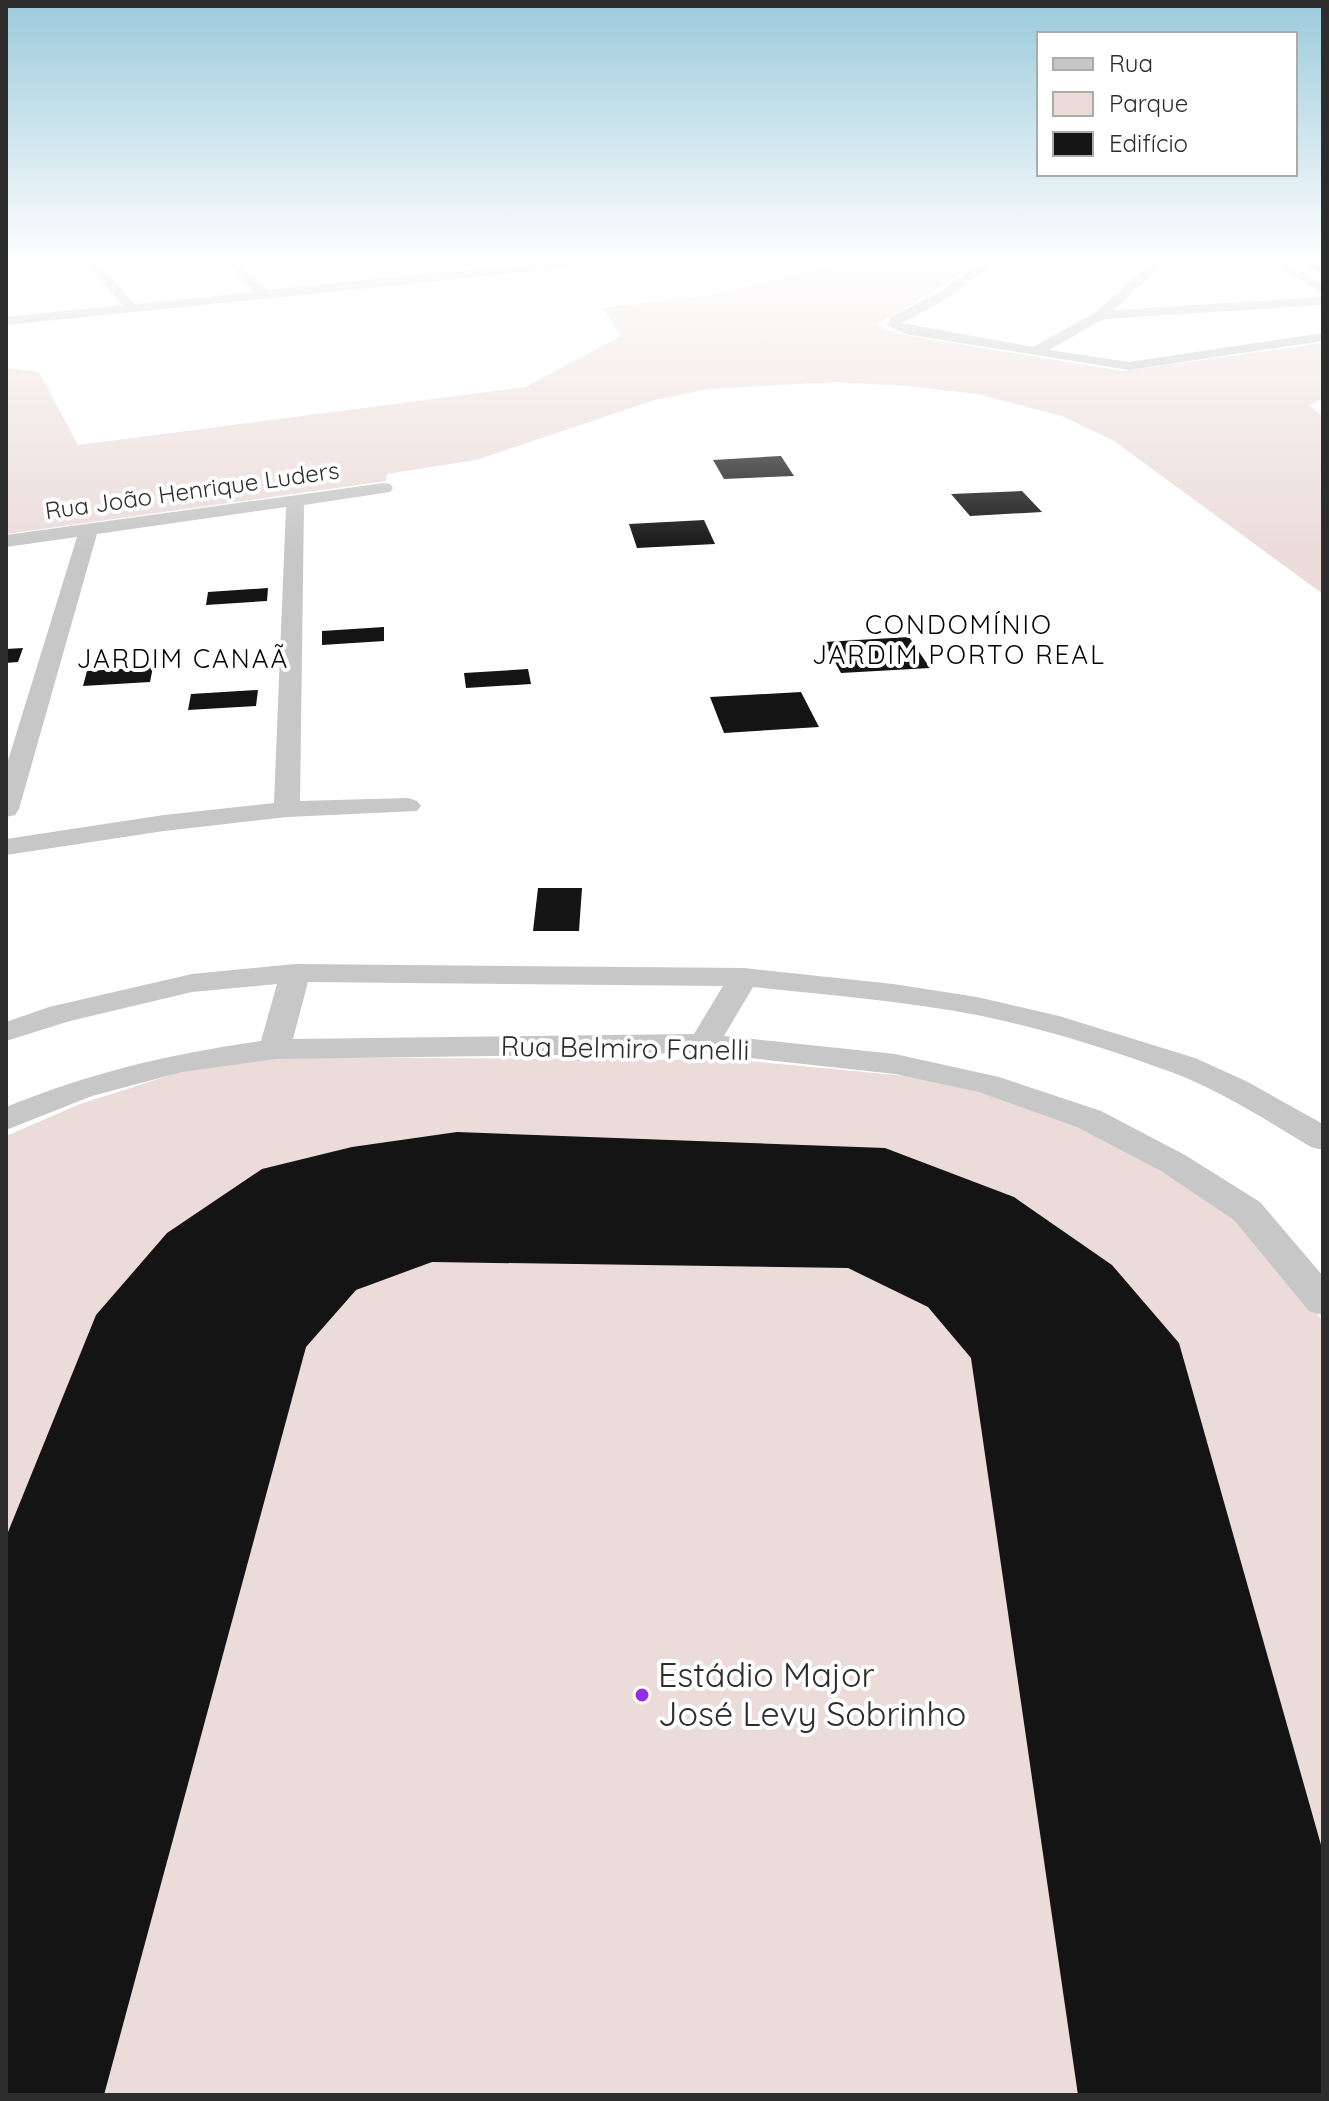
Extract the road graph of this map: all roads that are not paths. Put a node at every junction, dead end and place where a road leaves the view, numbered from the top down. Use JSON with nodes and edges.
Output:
{"nodes":[{"id":1,"x":1063,"y":356,"type":"edge"},
{"id":2,"x":1196,"y":356,"type":"edge"},
{"id":3,"x":384,"y":488,"type":"dead end"},
{"id":4,"x":295,"y":501,"type":"junction"},
{"id":5,"x":89,"y":529,"type":"junction"},
{"id":6,"x":6,"y":541,"type":"edge"},
{"id":7,"x":408,"y":806,"type":"dead end"},
{"id":8,"x":6,"y":809,"type":"edge"},
{"id":9,"x":287,"y":809,"type":"junction"},
{"id":10,"x":6,"y":847,"type":"edge"},
{"id":11,"x":295,"y":973,"type":"junction"},
{"id":12,"x":744,"y":977,"type":"junction"},
{"id":13,"x":6,"y":1032,"type":"edge"},
{"id":14,"x":704,"y":1043,"type":"junction"},
{"id":15,"x":275,"y":1049,"type":"junction"},
{"id":16,"x":1234,"y":1088,"type":"junction"},
{"id":17,"x":1323,"y":1115,"type":"edge"},
{"id":18,"x":6,"y":1119,"type":"edge"},
{"id":19,"x":1323,"y":1139,"type":"edge"},
{"id":20,"x":1323,"y":1301,"type":"edge"}],
"edges":[{"from":1,"to":2,"type":"street"},
{"from":3,"to":4,"type":"street","name":"Rua João Henrique Luders"},
{"from":4,"to":5,"type":"street","name":"Rua João Henrique Luders"},
{"from":4,"to":9,"type":"street"},
{"from":5,"to":6,"type":"street","name":"Rua João Henrique Luders"},
{"from":5,"to":8,"type":"street"},
{"from":7,"to":9,"type":"street"},
{"from":9,"to":10,"type":"street"},
{"from":11,"to":12,"type":"street"},
{"from":11,"to":13,"type":"street"},
{"from":11,"to":15,"type":"street"},
{"from":12,"to":14,"type":"street"},
{"from":12,"to":16,"type":"street"},
{"from":14,"to":15,"type":"street","name":"Rua Belmiro Fanelli"},
{"from":14,"to":20,"type":"street","name":"Rua Belmiro Fanelli"},
{"from":15,"to":18,"type":"street","name":"Rua Belmiro Fanelli"},
{"from":16,"to":17,"type":"street"},
{"from":16,"to":19,"type":"street"}]}
